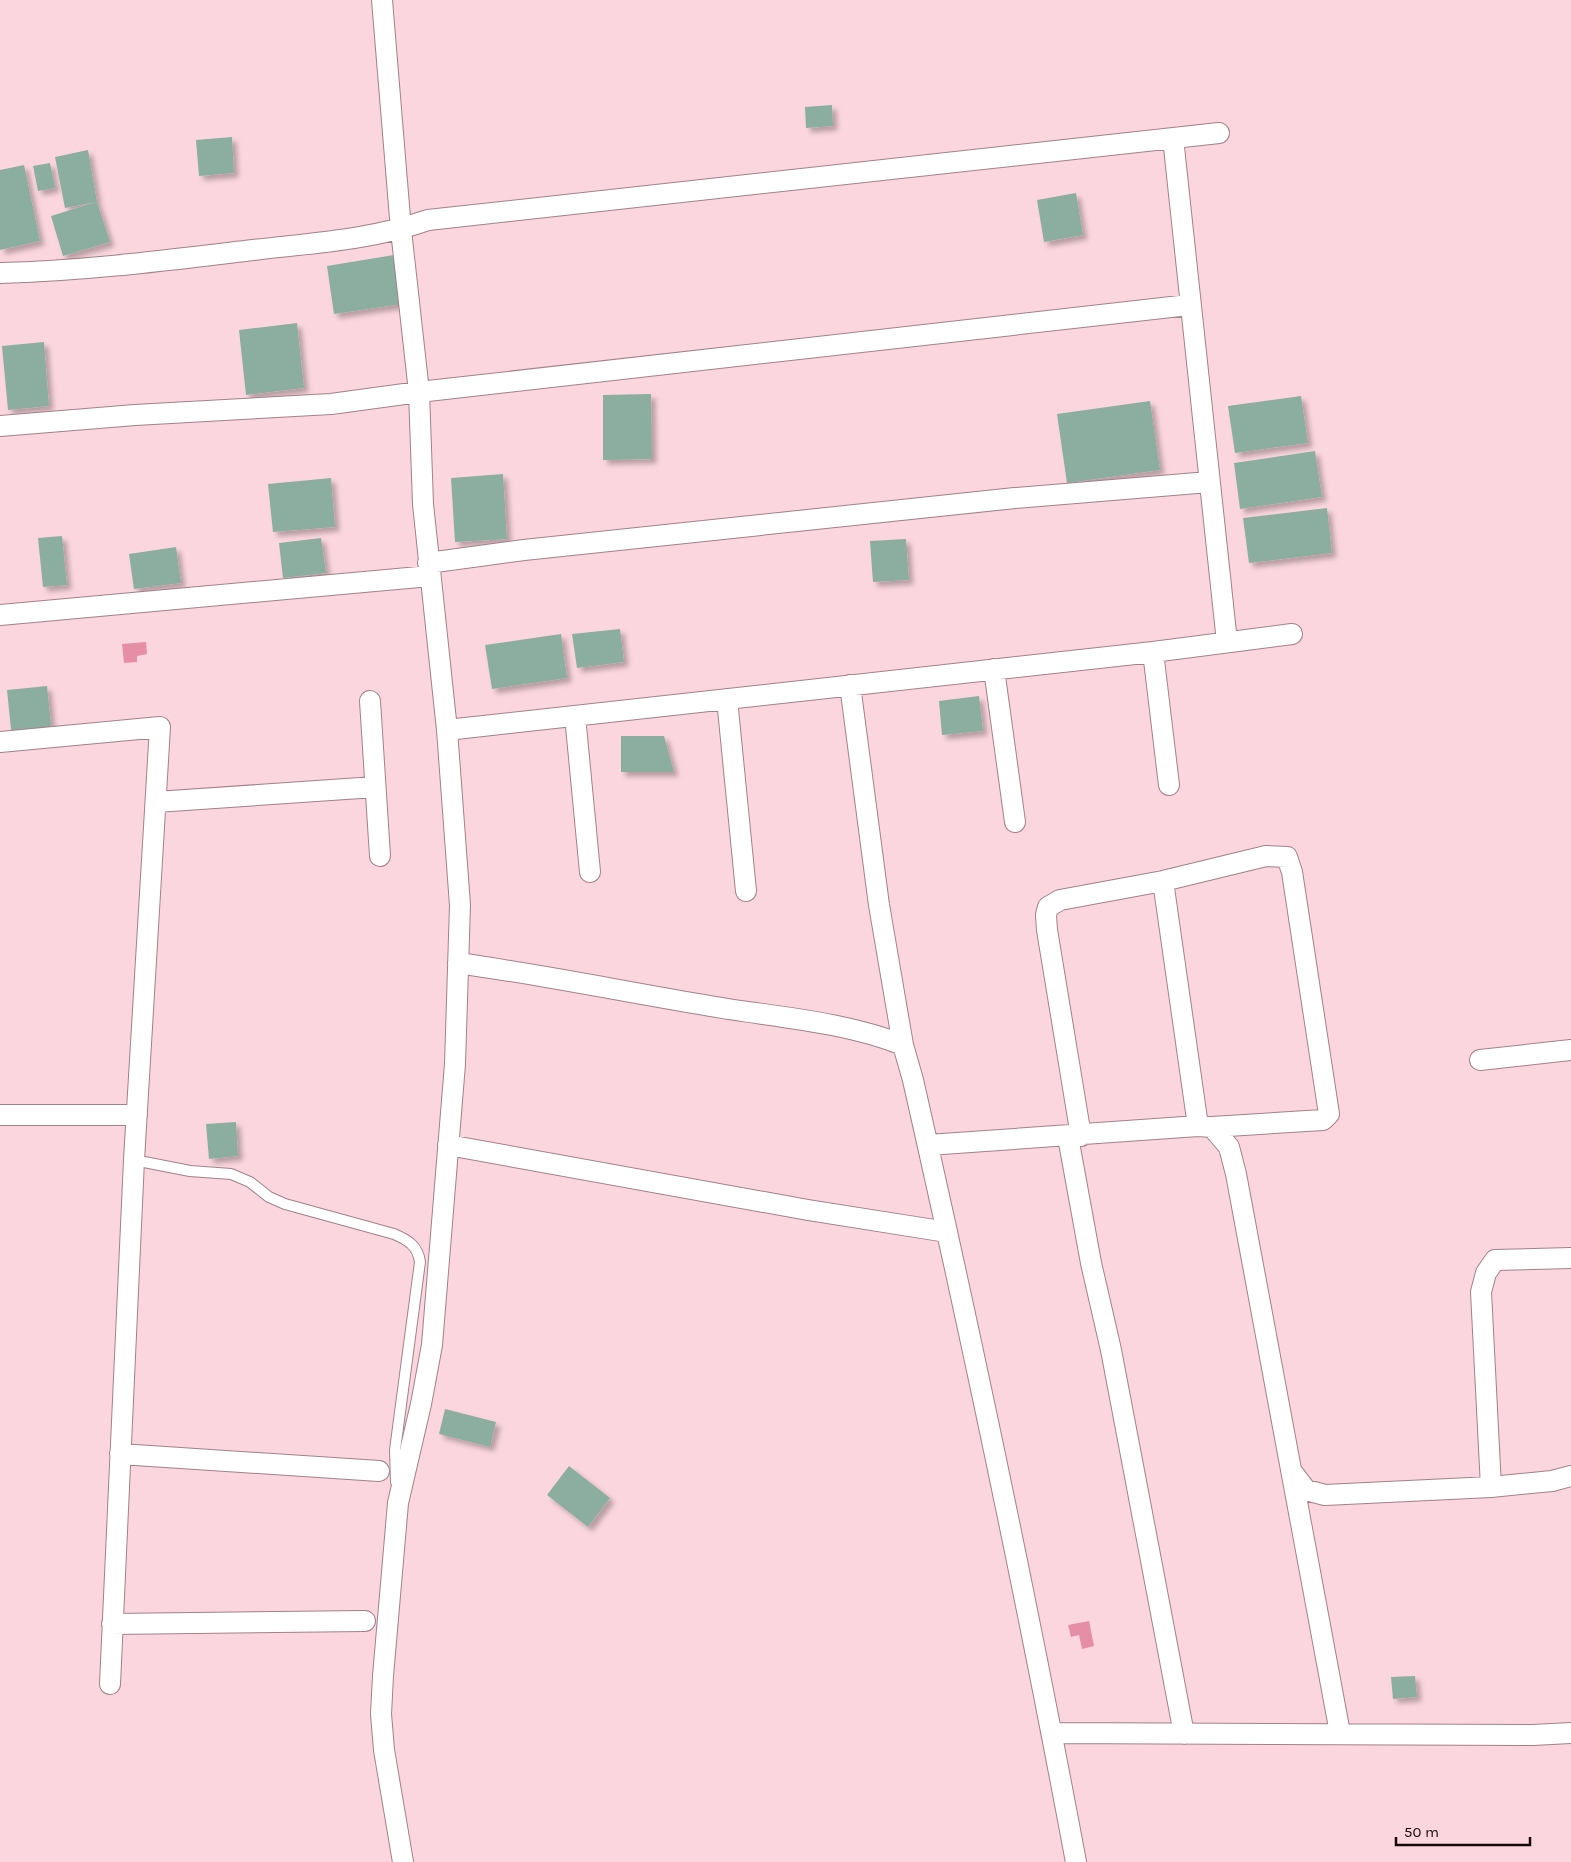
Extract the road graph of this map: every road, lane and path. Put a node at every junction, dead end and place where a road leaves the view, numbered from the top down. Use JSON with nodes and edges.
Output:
{"nodes":[{"id":1,"x":382,"y":0,"type":"edge"},
{"id":2,"x":1219,"y":133,"type":"dead end"},
{"id":3,"x":1173,"y":138,"type":"junction"},
{"id":4,"x":401,"y":230,"type":"junction"},
{"id":5,"x":0,"y":274,"type":"edge"},
{"id":6,"x":1189,"y":305,"type":"junction"},
{"id":7,"x":419,"y":392,"type":"junction"},
{"id":8,"x":0,"y":426,"type":"edge"},
{"id":9,"x":1209,"y":482,"type":"junction"},
{"id":10,"x":429,"y":569,"type":"junction"},
{"id":11,"x":0,"y":615,"type":"edge"},
{"id":12,"x":1292,"y":634,"type":"dead end"},
{"id":13,"x":1227,"y":642,"type":"junction"},
{"id":14,"x":1154,"y":652,"type":"junction"},
{"id":15,"x":994,"y":669,"type":"junction"},
{"id":16,"x":850,"y":685,"type":"junction"},
{"id":17,"x":727,"y":699,"type":"junction"},
{"id":18,"x":370,"y":702,"type":"dead end"},
{"id":19,"x":575,"y":716,"type":"junction"},
{"id":20,"x":447,"y":730,"type":"junction"},
{"id":21,"x":0,"y":742,"type":"edge"},
{"id":22,"x":1169,"y":785,"type":"dead end"},
{"id":23,"x":375,"y":787,"type":"junction"},
{"id":24,"x":156,"y":802,"type":"junction"},
{"id":25,"x":1015,"y":822,"type":"dead end"},
{"id":26,"x":380,"y":856,"type":"dead end"},
{"id":27,"x":590,"y":872,"type":"dead end"},
{"id":28,"x":1163,"y":881,"type":"junction"},
{"id":29,"x":746,"y":891,"type":"dead end"},
{"id":30,"x":458,"y":963,"type":"junction"},
{"id":31,"x":903,"y":1046,"type":"junction"},
{"id":32,"x":1571,"y":1050,"type":"edge"},
{"id":33,"x":1480,"y":1060,"type":"dead end"},
{"id":34,"x":0,"y":1114,"type":"edge"},
{"id":35,"x":137,"y":1115,"type":"junction"},
{"id":36,"x":1205,"y":1127,"type":"junction"},
{"id":37,"x":1074,"y":1136,"type":"junction"},
{"id":38,"x":448,"y":1145,"type":"junction"},
{"id":39,"x":928,"y":1145,"type":"junction"},
{"id":40,"x":134,"y":1160,"type":"junction"},
{"id":41,"x":947,"y":1232,"type":"junction"},
{"id":42,"x":1571,"y":1258,"type":"edge"},
{"id":43,"x":120,"y":1454,"type":"junction"},
{"id":44,"x":379,"y":1472,"type":"dead end"},
{"id":45,"x":1293,"y":1473,"type":"junction"},
{"id":46,"x":1571,"y":1476,"type":"edge"},
{"id":47,"x":1491,"y":1487,"type":"junction"},
{"id":48,"x":398,"y":1503,"type":"junction"},
{"id":49,"x":365,"y":1621,"type":"dead end"},
{"id":50,"x":112,"y":1624,"type":"junction"},
{"id":51,"x":110,"y":1684,"type":"dead end"},
{"id":52,"x":1052,"y":1733,"type":"junction"},
{"id":53,"x":1340,"y":1733,"type":"junction"},
{"id":54,"x":1571,"y":1733,"type":"edge"},
{"id":55,"x":1184,"y":1734,"type":"junction"},
{"id":56,"x":403,"y":1862,"type":"edge"},
{"id":57,"x":1076,"y":1862,"type":"edge"}],
"edges":[{"from":1,"to":4,"type":"street"},
{"from":2,"to":3,"type":"street"},
{"from":3,"to":4,"type":"street"},
{"from":3,"to":6,"type":"street"},
{"from":4,"to":5,"type":"street"},
{"from":4,"to":7,"type":"street"},
{"from":6,"to":7,"type":"street"},
{"from":6,"to":9,"type":"street"},
{"from":7,"to":8,"type":"street"},
{"from":7,"to":10,"type":"street"},
{"from":9,"to":10,"type":"street"},
{"from":9,"to":13,"type":"street"},
{"from":10,"to":11,"type":"street"},
{"from":10,"to":20,"type":"street"},
{"from":12,"to":13,"type":"street"},
{"from":13,"to":14,"type":"street"},
{"from":14,"to":15,"type":"street"},
{"from":14,"to":22,"type":"street"},
{"from":15,"to":16,"type":"street"},
{"from":15,"to":25,"type":"street"},
{"from":16,"to":17,"type":"street"},
{"from":16,"to":31,"type":"street"},
{"from":17,"to":19,"type":"street"},
{"from":17,"to":29,"type":"street"},
{"from":18,"to":23,"type":"street"},
{"from":19,"to":20,"type":"street"},
{"from":19,"to":27,"type":"street"},
{"from":20,"to":30,"type":"street"},
{"from":21,"to":24,"type":"street"},
{"from":23,"to":24,"type":"street"},
{"from":23,"to":26,"type":"street"},
{"from":24,"to":35,"type":"street"},
{"from":28,"to":36,"type":"street"},
{"from":28,"to":36,"type":"street"},
{"from":28,"to":37,"type":"street"},
{"from":30,"to":31,"type":"street"},
{"from":30,"to":38,"type":"street"},
{"from":31,"to":39,"type":"street"},
{"from":32,"to":33,"type":"street"},
{"from":34,"to":35,"type":"street"},
{"from":35,"to":40,"type":"street"},
{"from":36,"to":37,"type":"street"},
{"from":36,"to":45,"type":"street"},
{"from":37,"to":39,"type":"street"},
{"from":37,"to":55,"type":"street"},
{"from":38,"to":41,"type":"street"},
{"from":38,"to":48,"type":"street"},
{"from":39,"to":41,"type":"street"},
{"from":40,"to":43,"type":"street"},
{"from":40,"to":48,"type":"lane"},
{"from":41,"to":52,"type":"street"},
{"from":42,"to":47,"type":"street"},
{"from":43,"to":44,"type":"street"},
{"from":43,"to":50,"type":"street"},
{"from":45,"to":47,"type":"street"},
{"from":45,"to":53,"type":"street"},
{"from":46,"to":47,"type":"street"},
{"from":48,"to":56,"type":"street"},
{"from":49,"to":50,"type":"street"},
{"from":50,"to":51,"type":"street"},
{"from":52,"to":55,"type":"street"},
{"from":52,"to":57,"type":"street"},
{"from":53,"to":54,"type":"street"},
{"from":53,"to":55,"type":"street"}]}
